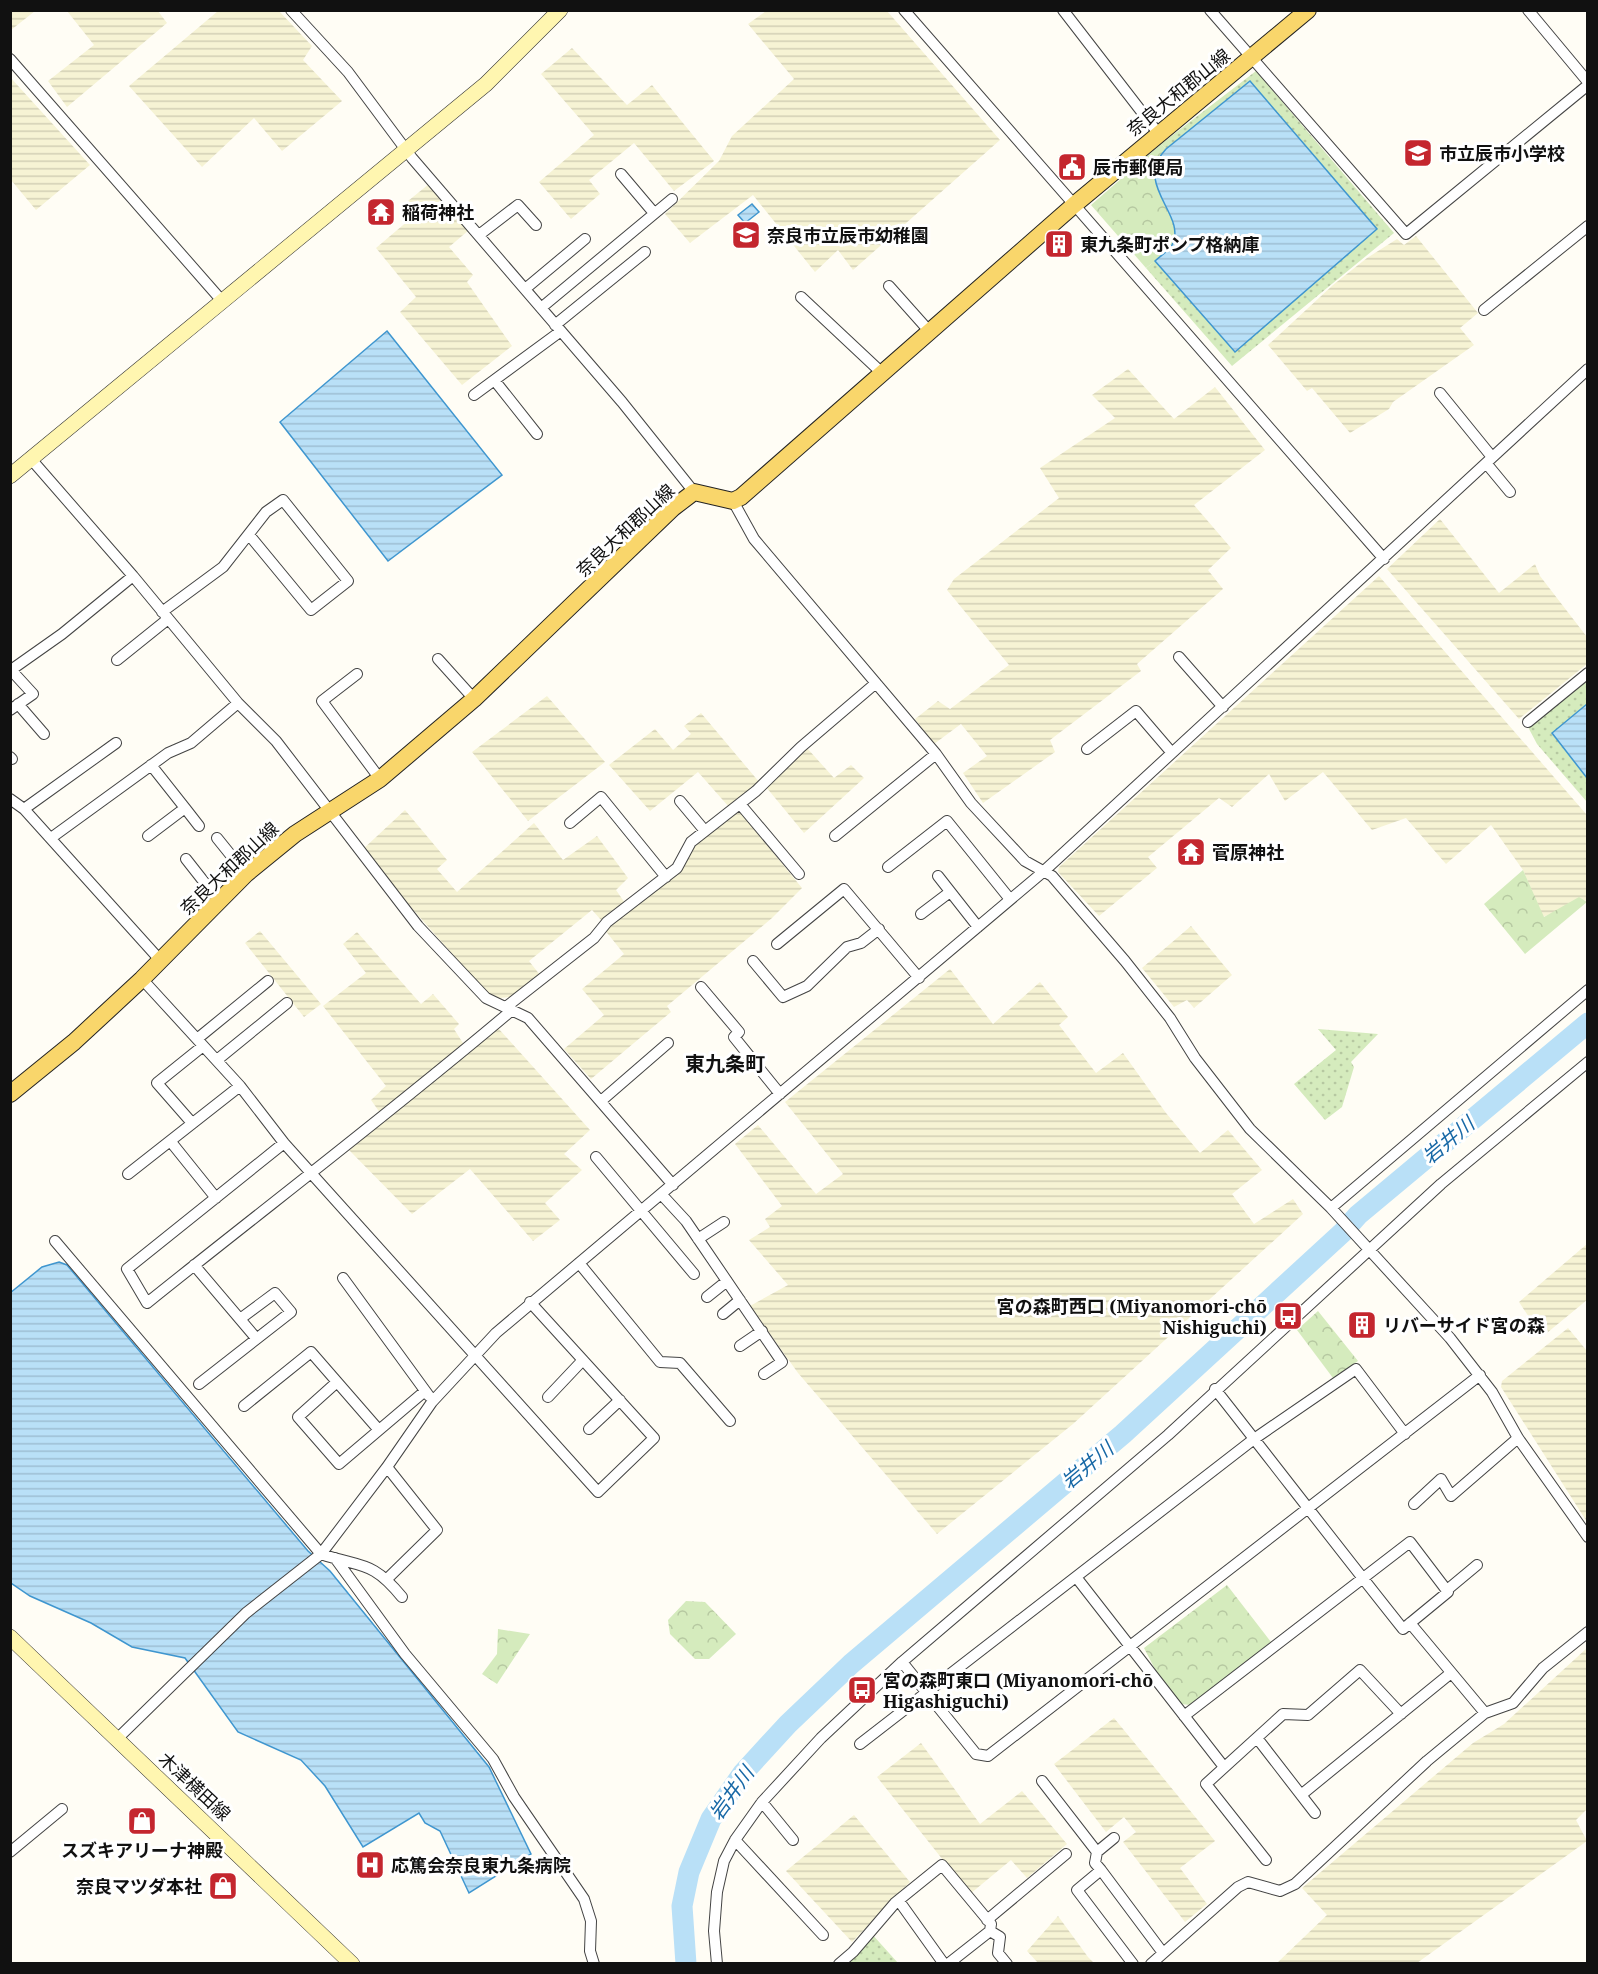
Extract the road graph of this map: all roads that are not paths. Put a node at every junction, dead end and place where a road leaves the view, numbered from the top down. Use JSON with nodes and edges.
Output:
{"nodes":[{"id":1,"x":291,"y":10,"type":"edge"},
{"id":2,"x":560,"y":10,"type":"edge"},
{"id":3,"x":904,"y":10,"type":"edge"},
{"id":4,"x":1064,"y":10,"type":"edge"},
{"id":5,"x":1210,"y":10,"type":"edge"},
{"id":6,"x":1308,"y":10,"type":"edge"},
{"id":7,"x":1528,"y":10,"type":"edge"},
{"id":8,"x":10,"y":59,"type":"edge"},
{"id":9,"x":1250,"y":59,"type":"junction"},
{"id":10,"x":1587,"y":81,"type":"edge"},
{"id":11,"x":1158,"y":133,"type":"junction"},
{"id":12,"x":406,"y":151,"type":"junction"},
{"id":13,"x":621,"y":174,"type":"dead end"},
{"id":14,"x":672,"y":199,"type":"dead end"},
{"id":15,"x":1074,"y":205,"type":"junction"},
{"id":16,"x":654,"y":213,"type":"junction"},
{"id":17,"x":536,"y":225,"type":"dead end"},
{"id":18,"x":1587,"y":226,"type":"edge"},
{"id":19,"x":479,"y":235,"type":"junction"},
{"id":20,"x":585,"y":239,"type":"dead end"},
{"id":21,"x":645,"y":252,"type":"dead end"},
{"id":22,"x":889,"y":286,"type":"dead end"},
{"id":23,"x":525,"y":289,"type":"junction"},
{"id":24,"x":801,"y":297,"type":"dead end"},
{"id":25,"x":223,"y":302,"type":"junction"},
{"id":26,"x":541,"y":308,"type":"junction"},
{"id":27,"x":1484,"y":310,"type":"dead end"},
{"id":28,"x":558,"y":328,"type":"junction"},
{"id":29,"x":930,"y":332,"type":"junction"},
{"id":30,"x":1587,"y":369,"type":"edge"},
{"id":31,"x":882,"y":373,"type":"junction"},
{"id":32,"x":495,"y":381,"type":"junction"},
{"id":33,"x":1440,"y":393,"type":"dead end"},
{"id":34,"x":474,"y":395,"type":"dead end"},
{"id":35,"x":537,"y":434,"type":"dead end"},
{"id":36,"x":31,"y":459,"type":"junction"},
{"id":37,"x":1489,"y":460,"type":"junction"},
{"id":38,"x":10,"y":476,"type":"edge"},
{"id":39,"x":694,"y":492,"type":"junction"},
{"id":40,"x":1510,"y":492,"type":"dead end"},
{"id":41,"x":733,"y":501,"type":"junction"},
{"id":42,"x":250,"y":536,"type":"junction"},
{"id":43,"x":1384,"y":559,"type":"junction"},
{"id":44,"x":133,"y":576,"type":"junction"},
{"id":45,"x":165,"y":616,"type":"junction"},
{"id":46,"x":1179,"y":657,"type":"dead end"},
{"id":47,"x":438,"y":659,"type":"dead end"},
{"id":48,"x":117,"y":660,"type":"dead end"},
{"id":49,"x":1587,"y":673,"type":"edge"},
{"id":50,"x":357,"y":674,"type":"dead end"},
{"id":51,"x":876,"y":683,"type":"junction"},
{"id":52,"x":474,"y":699,"type":"junction"},
{"id":53,"x":238,"y":703,"type":"junction"},
{"id":54,"x":14,"y":707,"type":"edge"},
{"id":55,"x":1223,"y":707,"type":"junction"},
{"id":56,"x":1528,"y":722,"type":"dead end"},
{"id":57,"x":44,"y":734,"type":"dead end"},
{"id":58,"x":116,"y":743,"type":"dead end"},
{"id":59,"x":1087,"y":749,"type":"dead end"},
{"id":60,"x":1172,"y":753,"type":"junction"},
{"id":61,"x":936,"y":754,"type":"junction"},
{"id":62,"x":151,"y":765,"type":"junction"},
{"id":63,"x":381,"y":779,"type":"junction"},
{"id":64,"x":10,"y":799,"type":"edge"},
{"id":65,"x":680,"y":801,"type":"dead end"},
{"id":66,"x":740,"y":804,"type":"junction"},
{"id":67,"x":185,"y":808,"type":"junction"},
{"id":68,"x":24,"y":809,"type":"junction"},
{"id":69,"x":332,"y":813,"type":"junction"},
{"id":70,"x":570,"y":823,"type":"dead end"},
{"id":71,"x":199,"y":826,"type":"dead end"},
{"id":72,"x":705,"y":831,"type":"junction"},
{"id":73,"x":148,"y":836,"type":"dead end"},
{"id":74,"x":835,"y":836,"type":"dead end"},
{"id":75,"x":51,"y":838,"type":"junction"},
{"id":76,"x":217,"y":838,"type":"dead end"},
{"id":77,"x":186,"y":859,"type":"dead end"},
{"id":78,"x":888,"y":867,"type":"dead end"},
{"id":79,"x":1043,"y":872,"type":"junction"},
{"id":80,"x":246,"y":874,"type":"junction"},
{"id":81,"x":799,"y":874,"type":"dead end"},
{"id":82,"x":938,"y":876,"type":"dead end"},
{"id":83,"x":666,"y":877,"type":"junction"},
{"id":84,"x":950,"y":892,"type":"junction"},
{"id":85,"x":1009,"y":898,"type":"junction"},
{"id":86,"x":219,"y":901,"type":"junction"},
{"id":87,"x":921,"y":914,"type":"dead end"},
{"id":88,"x":978,"y":927,"type":"junction"},
{"id":89,"x":879,"y":929,"type":"junction"},
{"id":90,"x":777,"y":944,"type":"dead end"},
{"id":91,"x":160,"y":960,"type":"junction"},
{"id":92,"x":753,"y":961,"type":"dead end"},
{"id":93,"x":920,"y":978,"type":"junction"},
{"id":94,"x":142,"y":979,"type":"junction"},
{"id":95,"x":268,"y":981,"type":"dead end"},
{"id":96,"x":701,"y":987,"type":"dead end"},
{"id":97,"x":1587,"y":990,"type":"edge"},
{"id":98,"x":287,"y":1003,"type":"dead end"},
{"id":99,"x":509,"y":1009,"type":"junction"},
{"id":100,"x":200,"y":1042,"type":"junction"},
{"id":101,"x":668,"y":1043,"type":"dead end"},
{"id":102,"x":217,"y":1060,"type":"junction"},
{"id":103,"x":1587,"y":1062,"type":"edge"},
{"id":104,"x":240,"y":1086,"type":"junction"},
{"id":105,"x":10,"y":1094,"type":"edge"},
{"id":106,"x":780,"y":1094,"type":"junction"},
{"id":107,"x":601,"y":1101,"type":"junction"},
{"id":108,"x":192,"y":1123,"type":"junction"},
{"id":109,"x":171,"y":1142,"type":"junction"},
{"id":110,"x":284,"y":1143,"type":"junction"},
{"id":111,"x":596,"y":1156,"type":"dead end"},
{"id":112,"x":310,"y":1172,"type":"junction"},
{"id":113,"x":128,"y":1174,"type":"dead end"},
{"id":114,"x":673,"y":1185,"type":"junction"},
{"id":115,"x":662,"y":1195,"type":"junction"},
{"id":116,"x":216,"y":1198,"type":"junction"},
{"id":117,"x":643,"y":1210,"type":"junction"},
{"id":118,"x":1334,"y":1211,"type":"junction"},
{"id":119,"x":724,"y":1222,"type":"dead end"},
{"id":120,"x":698,"y":1239,"type":"junction"},
{"id":121,"x":55,"y":1241,"type":"dead end"},
{"id":122,"x":1367,"y":1246,"type":"junction"},
{"id":123,"x":579,"y":1263,"type":"junction"},
{"id":124,"x":194,"y":1265,"type":"junction"},
{"id":125,"x":694,"y":1274,"type":"dead end"},
{"id":126,"x":343,"y":1278,"type":"dead end"},
{"id":127,"x":727,"y":1281,"type":"junction"},
{"id":128,"x":707,"y":1297,"type":"dead end"},
{"id":129,"x":740,"y":1300,"type":"junction"},
{"id":130,"x":530,"y":1302,"type":"junction"},
{"id":131,"x":723,"y":1314,"type":"dead end"},
{"id":132,"x":240,"y":1319,"type":"junction"},
{"id":133,"x":762,"y":1331,"type":"junction"},
{"id":134,"x":256,"y":1338,"type":"junction"},
{"id":135,"x":740,"y":1346,"type":"dead end"},
{"id":136,"x":474,"y":1353,"type":"junction"},
{"id":137,"x":582,"y":1361,"type":"junction"},
{"id":138,"x":764,"y":1374,"type":"dead end"},
{"id":139,"x":1480,"y":1375,"type":"junction"},
{"id":140,"x":337,"y":1382,"type":"junction"},
{"id":141,"x":199,"y":1384,"type":"dead end"},
{"id":142,"x":1215,"y":1389,"type":"junction"},
{"id":143,"x":425,"y":1392,"type":"junction"},
{"id":144,"x":548,"y":1397,"type":"dead end"},
{"id":145,"x":620,"y":1400,"type":"junction"},
{"id":146,"x":432,"y":1401,"type":"junction"},
{"id":147,"x":244,"y":1406,"type":"dead end"},
{"id":148,"x":730,"y":1421,"type":"dead end"},
{"id":149,"x":378,"y":1429,"type":"junction"},
{"id":150,"x":589,"y":1429,"type":"dead end"},
{"id":151,"x":1405,"y":1434,"type":"junction"},
{"id":152,"x":1518,"y":1438,"type":"junction"},
{"id":153,"x":1254,"y":1439,"type":"junction"},
{"id":154,"x":387,"y":1467,"type":"junction"},
{"id":155,"x":1414,"y":1504,"type":"dead end"},
{"id":156,"x":1307,"y":1508,"type":"junction"},
{"id":157,"x":1587,"y":1537,"type":"edge"},
{"id":158,"x":321,"y":1554,"type":"junction"},
{"id":159,"x":335,"y":1558,"type":"junction"},
{"id":160,"x":1477,"y":1565,"type":"dead end"},
{"id":161,"x":1076,"y":1577,"type":"junction"},
{"id":162,"x":387,"y":1579,"type":"junction"},
{"id":163,"x":1363,"y":1579,"type":"junction"},
{"id":164,"x":1447,"y":1590,"type":"junction"},
{"id":165,"x":402,"y":1597,"type":"dead end"},
{"id":166,"x":1410,"y":1623,"type":"junction"},
{"id":167,"x":1587,"y":1632,"type":"edge"},
{"id":168,"x":10,"y":1637,"type":"edge"},
{"id":169,"x":1130,"y":1646,"type":"junction"},
{"id":170,"x":902,"y":1662,"type":"junction"},
{"id":171,"x":1451,"y":1673,"type":"junction"},
{"id":172,"x":927,"y":1692,"type":"junction"},
{"id":173,"x":1485,"y":1713,"type":"junction"},
{"id":174,"x":1401,"y":1714,"type":"junction"},
{"id":175,"x":1184,"y":1716,"type":"junction"},
{"id":176,"x":117,"y":1738,"type":"junction"},
{"id":177,"x":1257,"y":1738,"type":"junction"},
{"id":178,"x":860,"y":1744,"type":"dead end"},
{"id":179,"x":1224,"y":1767,"type":"junction"},
{"id":180,"x":1042,"y":1781,"type":"dead end"},
{"id":181,"x":1301,"y":1795,"type":"junction"},
{"id":182,"x":762,"y":1802,"type":"junction"},
{"id":183,"x":62,"y":1809,"type":"dead end"},
{"id":184,"x":1315,"y":1813,"type":"dead end"},
{"id":185,"x":1114,"y":1838,"type":"dead end"},
{"id":186,"x":735,"y":1840,"type":"junction"},
{"id":187,"x":793,"y":1840,"type":"dead end"},
{"id":188,"x":10,"y":1852,"type":"edge"},
{"id":189,"x":1097,"y":1852,"type":"junction"},
{"id":190,"x":1066,"y":1854,"type":"dead end"},
{"id":191,"x":1266,"y":1860,"type":"dead end"},
{"id":192,"x":1101,"y":1870,"type":"junction"},
{"id":193,"x":899,"y":1901,"type":"junction"},
{"id":194,"x":987,"y":1920,"type":"junction"},
{"id":195,"x":990,"y":1931,"type":"junction"},
{"id":196,"x":823,"y":1935,"type":"dead end"},
{"id":197,"x":1157,"y":1960,"type":"edge"},
{"id":198,"x":348,"y":1962,"type":"edge"},
{"id":199,"x":594,"y":1964,"type":"edge"},
{"id":200,"x":717,"y":1964,"type":"edge"},
{"id":201,"x":839,"y":1964,"type":"edge"},
{"id":202,"x":946,"y":1964,"type":"edge"},
{"id":203,"x":1007,"y":1964,"type":"edge"},
{"id":204,"x":1133,"y":1964,"type":"edge"}],
"edges":[{"from":1,"to":12,"type":"street"},
{"from":2,"to":12,"type":"street"},
{"from":3,"to":15,"type":"street"},
{"from":4,"to":11,"type":"street"},
{"from":5,"to":9,"type":"street"},
{"from":6,"to":9,"type":"main road","name":"奈良大和郡山線"},
{"from":7,"to":10,"type":"street"},
{"from":8,"to":25,"type":"street"},
{"from":9,"to":10,"type":"street"},
{"from":9,"to":11,"type":"main road","name":"奈良大和郡山線"},
{"from":11,"to":15,"type":"main road","name":"奈良大和郡山線"},
{"from":12,"to":19,"type":"street"},
{"from":12,"to":25,"type":"street"},
{"from":13,"to":16,"type":"street"},
{"from":14,"to":16,"type":"street"},
{"from":15,"to":29,"type":"main road","name":"奈良大和郡山線"},
{"from":15,"to":43,"type":"street"},
{"from":16,"to":26,"type":"street"},
{"from":17,"to":19,"type":"street"},
{"from":18,"to":27,"type":"street"},
{"from":19,"to":23,"type":"street"},
{"from":20,"to":23,"type":"street"},
{"from":21,"to":28,"type":"street"},
{"from":22,"to":29,"type":"street"},
{"from":23,"to":26,"type":"street"},
{"from":24,"to":31,"type":"street"},
{"from":25,"to":36,"type":"street"},
{"from":26,"to":28,"type":"street"},
{"from":28,"to":32,"type":"street"},
{"from":28,"to":39,"type":"street"},
{"from":29,"to":31,"type":"main road","name":"奈良大和郡山線"},
{"from":30,"to":37,"type":"street"},
{"from":31,"to":41,"type":"main road","name":"奈良大和郡山線"},
{"from":32,"to":34,"type":"street"},
{"from":32,"to":35,"type":"street"},
{"from":33,"to":37,"type":"street"},
{"from":36,"to":38,"type":"street"},
{"from":36,"to":44,"type":"street"},
{"from":37,"to":40,"type":"street"},
{"from":37,"to":43,"type":"street"},
{"from":39,"to":41,"type":"main road","name":"奈良大和郡山線"},
{"from":39,"to":52,"type":"main road","name":"奈良大和郡山線"},
{"from":41,"to":51,"type":"street"},
{"from":42,"to":42,"type":"street"},
{"from":42,"to":45,"type":"street"},
{"from":43,"to":55,"type":"street"},
{"from":44,"to":45,"type":"street"},
{"from":44,"to":54,"type":"street"},
{"from":45,"to":48,"type":"street"},
{"from":45,"to":53,"type":"street"},
{"from":46,"to":55,"type":"street"},
{"from":47,"to":52,"type":"street"},
{"from":49,"to":56,"type":"street"},
{"from":50,"to":63,"type":"street"},
{"from":51,"to":61,"type":"street"},
{"from":51,"to":66,"type":"street"},
{"from":52,"to":63,"type":"main road","name":"奈良大和郡山線"},
{"from":53,"to":62,"type":"street"},
{"from":53,"to":69,"type":"street"},
{"from":54,"to":57,"type":"street"},
{"from":55,"to":60,"type":"street"},
{"from":58,"to":68,"type":"street"},
{"from":59,"to":60,"type":"street"},
{"from":60,"to":79,"type":"street"},
{"from":61,"to":74,"type":"street"},
{"from":61,"to":79,"type":"street"},
{"from":62,"to":67,"type":"street"},
{"from":62,"to":75,"type":"street"},
{"from":63,"to":69,"type":"main road","name":"奈良大和郡山線"},
{"from":64,"to":68,"type":"street"},
{"from":65,"to":72,"type":"street"},
{"from":66,"to":72,"type":"street"},
{"from":66,"to":81,"type":"street"},
{"from":67,"to":71,"type":"street"},
{"from":67,"to":73,"type":"street"},
{"from":68,"to":75,"type":"street"},
{"from":69,"to":80,"type":"main road","name":"奈良大和郡山線"},
{"from":69,"to":99,"type":"street"},
{"from":70,"to":83,"type":"street"},
{"from":72,"to":83,"type":"street"},
{"from":75,"to":91,"type":"street"},
{"from":76,"to":80,"type":"street"},
{"from":77,"to":86,"type":"street"},
{"from":78,"to":85,"type":"street"},
{"from":79,"to":85,"type":"street"},
{"from":79,"to":118,"type":"street"},
{"from":80,"to":86,"type":"main road","name":"奈良大和郡山線"},
{"from":82,"to":84,"type":"street"},
{"from":83,"to":99,"type":"street"},
{"from":84,"to":87,"type":"street"},
{"from":84,"to":88,"type":"street"},
{"from":85,"to":88,"type":"street"},
{"from":86,"to":91,"type":"main road","name":"奈良大和郡山線"},
{"from":88,"to":93,"type":"street"},
{"from":89,"to":90,"type":"street"},
{"from":89,"to":92,"type":"street"},
{"from":89,"to":93,"type":"street"},
{"from":91,"to":94,"type":"main road","name":"奈良大和郡山線"},
{"from":93,"to":106,"type":"street"},
{"from":94,"to":100,"type":"street"},
{"from":94,"to":105,"type":"main road","name":"奈良大和郡山線"},
{"from":95,"to":100,"type":"street"},
{"from":96,"to":106,"type":"street"},
{"from":97,"to":118,"type":"street"},
{"from":98,"to":102,"type":"street"},
{"from":99,"to":107,"type":"street"},
{"from":99,"to":112,"type":"street"},
{"from":100,"to":102,"type":"street"},
{"from":100,"to":108,"type":"street"},
{"from":101,"to":107,"type":"street"},
{"from":102,"to":104,"type":"street"},
{"from":103,"to":122,"type":"street"},
{"from":104,"to":108,"type":"street"},
{"from":104,"to":110,"type":"street"},
{"from":106,"to":114,"type":"street"},
{"from":107,"to":114,"type":"street"},
{"from":108,"to":109,"type":"street"},
{"from":109,"to":113,"type":"street"},
{"from":109,"to":116,"type":"street"},
{"from":110,"to":112,"type":"street"},
{"from":110,"to":116,"type":"street"},
{"from":111,"to":117,"type":"street"},
{"from":112,"to":124,"type":"street"},
{"from":112,"to":136,"type":"street"},
{"from":114,"to":115,"type":"street"},
{"from":115,"to":117,"type":"street"},
{"from":115,"to":120,"type":"street"},
{"from":116,"to":124,"type":"street"},
{"from":117,"to":123,"type":"street"},
{"from":117,"to":125,"type":"street"},
{"from":118,"to":122,"type":"street"},
{"from":119,"to":120,"type":"street"},
{"from":120,"to":127,"type":"street"},
{"from":121,"to":158,"type":"street"},
{"from":122,"to":139,"type":"street"},
{"from":122,"to":142,"type":"street"},
{"from":123,"to":130,"type":"street"},
{"from":123,"to":148,"type":"street"},
{"from":124,"to":132,"type":"street"},
{"from":126,"to":143,"type":"street"},
{"from":127,"to":128,"type":"street"},
{"from":127,"to":129,"type":"street"},
{"from":129,"to":131,"type":"street"},
{"from":129,"to":133,"type":"street"},
{"from":130,"to":136,"type":"street"},
{"from":130,"to":137,"type":"street"},
{"from":132,"to":134,"type":"street"},
{"from":132,"to":134,"type":"street"},
{"from":133,"to":135,"type":"street"},
{"from":133,"to":138,"type":"street"},
{"from":134,"to":141,"type":"street"},
{"from":136,"to":145,"type":"street"},
{"from":136,"to":146,"type":"street"},
{"from":137,"to":144,"type":"street"},
{"from":137,"to":145,"type":"street"},
{"from":139,"to":151,"type":"street"},
{"from":139,"to":152,"type":"street"},
{"from":140,"to":147,"type":"street"},
{"from":140,"to":149,"type":"street"},
{"from":140,"to":149,"type":"street"},
{"from":142,"to":153,"type":"street"},
{"from":142,"to":170,"type":"street"},
{"from":143,"to":146,"type":"street"},
{"from":143,"to":149,"type":"street"},
{"from":145,"to":150,"type":"street"},
{"from":146,"to":154,"type":"street"},
{"from":151,"to":153,"type":"street"},
{"from":151,"to":156,"type":"street"},
{"from":152,"to":155,"type":"street"},
{"from":152,"to":157,"type":"street"},
{"from":153,"to":156,"type":"street"},
{"from":153,"to":161,"type":"street"},
{"from":154,"to":158,"type":"street"},
{"from":154,"to":162,"type":"street"},
{"from":156,"to":163,"type":"street"},
{"from":156,"to":169,"type":"street"},
{"from":158,"to":159,"type":"street"},
{"from":158,"to":176,"type":"street"},
{"from":159,"to":162,"type":"street"},
{"from":159,"to":199,"type":"street"},
{"from":160,"to":164,"type":"street"},
{"from":161,"to":169,"type":"street"},
{"from":161,"to":172,"type":"street"},
{"from":162,"to":165,"type":"street"},
{"from":163,"to":164,"type":"street"},
{"from":163,"to":166,"type":"street"},
{"from":163,"to":175,"type":"street"},
{"from":164,"to":166,"type":"street"},
{"from":166,"to":171,"type":"street"},
{"from":167,"to":173,"type":"street"},
{"from":168,"to":176,"type":"street","name":"木津横田線"},
{"from":169,"to":172,"type":"street"},
{"from":169,"to":175,"type":"street"},
{"from":170,"to":172,"type":"street"},
{"from":170,"to":182,"type":"street"},
{"from":171,"to":173,"type":"street"},
{"from":171,"to":174,"type":"street"},
{"from":172,"to":178,"type":"street"},
{"from":173,"to":197,"type":"street"},
{"from":174,"to":177,"type":"street"},
{"from":174,"to":181,"type":"street"},
{"from":175,"to":179,"type":"street"},
{"from":176,"to":198,"type":"street","name":"木津横田線"},
{"from":177,"to":179,"type":"street"},
{"from":177,"to":181,"type":"street"},
{"from":179,"to":191,"type":"street"},
{"from":180,"to":189,"type":"street"},
{"from":181,"to":184,"type":"street"},
{"from":182,"to":186,"type":"street"},
{"from":182,"to":187,"type":"street"},
{"from":183,"to":188,"type":"street"},
{"from":185,"to":189,"type":"street"},
{"from":186,"to":196,"type":"street"},
{"from":186,"to":200,"type":"street"},
{"from":189,"to":192,"type":"street"},
{"from":190,"to":194,"type":"street"},
{"from":192,"to":197,"type":"street"},
{"from":192,"to":204,"type":"street"},
{"from":193,"to":194,"type":"street"},
{"from":193,"to":201,"type":"street"},
{"from":193,"to":202,"type":"street"},
{"from":194,"to":195,"type":"street"},
{"from":195,"to":202,"type":"street"},
{"from":195,"to":203,"type":"street"}]}
